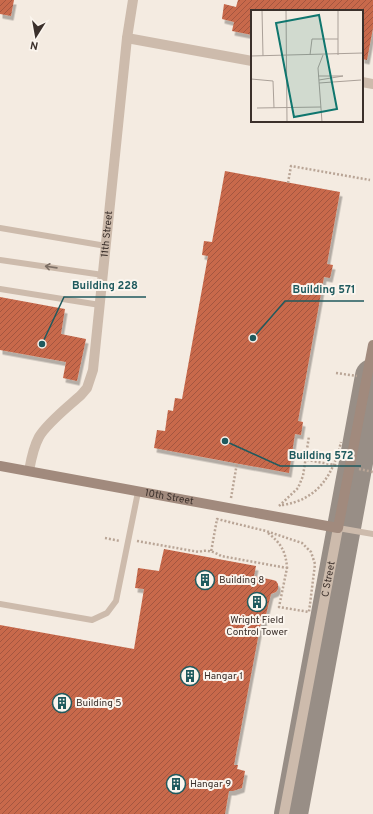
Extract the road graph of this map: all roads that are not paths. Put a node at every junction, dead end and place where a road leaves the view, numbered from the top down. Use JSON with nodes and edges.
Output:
{"nodes":[{"id":1,"x":133,"y":0,"type":"edge"},
{"id":2,"x":128,"y":38,"type":"junction"},
{"id":3,"x":251,"y":61,"type":"edge"},
{"id":4,"x":363,"y":82,"type":"edge"},
{"id":5,"x":373,"y":84,"type":"edge"},
{"id":6,"x":0,"y":228,"type":"edge"},
{"id":7,"x":106,"y":246,"type":"junction"},
{"id":8,"x":0,"y":260,"type":"edge"},
{"id":9,"x":103,"y":275,"type":"junction"},
{"id":10,"x":0,"y":289,"type":"edge"},
{"id":11,"x":100,"y":305,"type":"junction"},
{"id":12,"x":373,"y":345,"type":"edge"},
{"id":13,"x":0,"y":466,"type":"edge"},
{"id":14,"x":29,"y":471,"type":"junction"},
{"id":15,"x":138,"y":492,"type":"junction"},
{"id":16,"x":338,"y":528,"type":"junction"},
{"id":17,"x":373,"y":534,"type":"edge"},
{"id":18,"x":0,"y":604,"type":"edge"},
{"id":19,"x":284,"y":814,"type":"edge"}],
"edges":[{"from":1,"to":2,"type":"street","name":"11th Street"},
{"from":2,"to":3,"type":"street"},
{"from":2,"to":7,"type":"street","name":"11th Street"},
{"from":4,"to":5,"type":"street"},
{"from":6,"to":7,"type":"lane"},
{"from":7,"to":9,"type":"street","name":"11th Street"},
{"from":9,"to":8,"type":"lane","one_way":true},
{"from":9,"to":11,"type":"street","name":"11th Street"},
{"from":10,"to":11,"type":"lane"},
{"from":11,"to":14,"type":"street","name":"11th Street"},
{"from":12,"to":16,"type":"street","name":"C Street"},
{"from":13,"to":14,"type":"street","name":"10th Street"},
{"from":14,"to":15,"type":"street","name":"10th Street"},
{"from":15,"to":16,"type":"street","name":"10th Street"},
{"from":15,"to":18,"type":"lane"},
{"from":16,"to":17,"type":"lane"},
{"from":16,"to":19,"type":"street","name":"C Street"}]}
